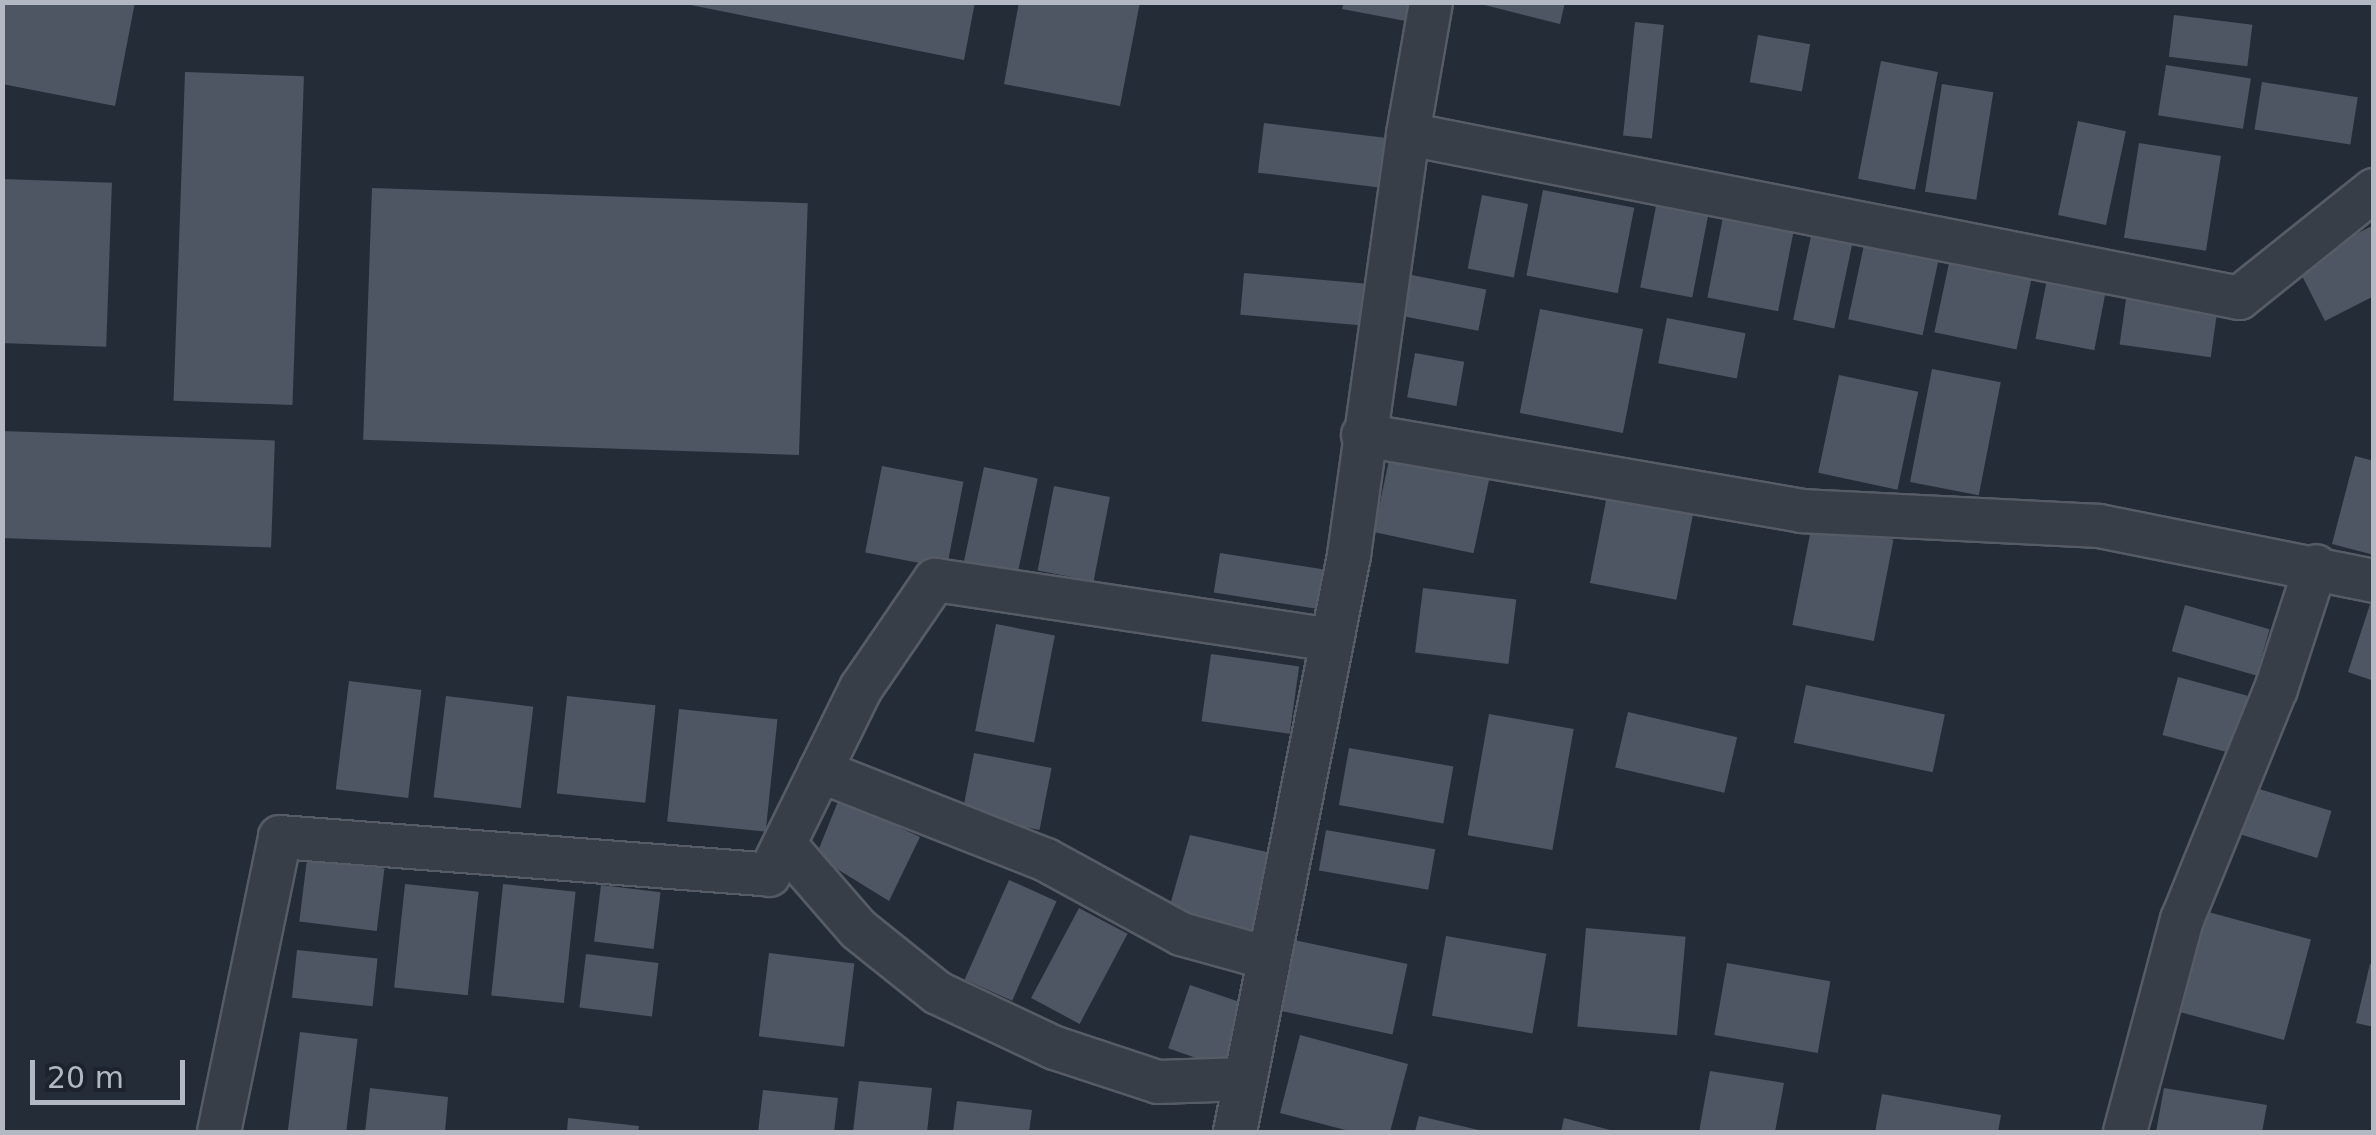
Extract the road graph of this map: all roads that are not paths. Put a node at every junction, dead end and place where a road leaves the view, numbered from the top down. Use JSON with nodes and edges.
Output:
{"nodes":[{"id":1,"x":1431,"y":2,"type":"edge"},
{"id":2,"x":1408,"y":134,"type":"junction"},
{"id":3,"x":2374,"y":190,"type":"edge"},
{"id":4,"x":1363,"y":434,"type":"junction"},
{"id":5,"x":2316,"y":566,"type":"junction"},
{"id":6,"x":2374,"y":581,"type":"edge"},
{"id":7,"x":1330,"y":640,"type":"junction"},
{"id":8,"x":820,"y":771,"type":"junction"},
{"id":9,"x":784,"y":844,"type":"junction"},
{"id":10,"x":1268,"y":958,"type":"junction"},
{"id":11,"x":1246,"y":1079,"type":"junction"},
{"id":12,"x":219,"y":1132,"type":"edge"},
{"id":13,"x":1236,"y":1132,"type":"edge"},
{"id":14,"x":2125,"y":1132,"type":"edge"}],
"edges":[{"from":1,"to":2,"type":"street"},
{"from":2,"to":3,"type":"street"},
{"from":2,"to":4,"type":"street"},
{"from":4,"to":5,"type":"street"},
{"from":4,"to":7,"type":"street"},
{"from":5,"to":6,"type":"street"},
{"from":5,"to":14,"type":"street"},
{"from":7,"to":8,"type":"street"},
{"from":7,"to":10,"type":"street"},
{"from":8,"to":9,"type":"street"},
{"from":8,"to":10,"type":"street"},
{"from":9,"to":11,"type":"street"},
{"from":9,"to":12,"type":"street"},
{"from":10,"to":11,"type":"street"},
{"from":11,"to":13,"type":"street"}]}
